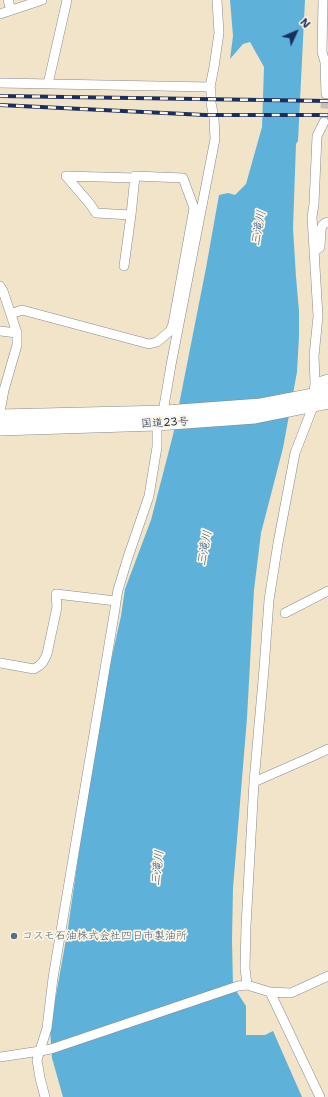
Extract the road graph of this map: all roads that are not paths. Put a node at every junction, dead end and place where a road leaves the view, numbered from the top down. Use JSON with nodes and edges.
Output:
{"nodes":[{"id":1,"x":8,"y":0,"type":"edge"},
{"id":2,"x":42,"y":0,"type":"edge"},
{"id":3,"x":67,"y":0,"type":"edge"},
{"id":4,"x":217,"y":0,"type":"edge"},
{"id":5,"x":323,"y":0,"type":"edge"},
{"id":6,"x":11,"y":10,"type":"junction"},
{"id":7,"x":0,"y":14,"type":"edge"},
{"id":8,"x":0,"y":83,"type":"edge"},
{"id":9,"x":48,"y":84,"type":"junction"},
{"id":10,"x":210,"y":87,"type":"junction"},
{"id":11,"x":326,"y":94,"type":"dead end"},
{"id":12,"x":324,"y":126,"type":"edge"},
{"id":13,"x":135,"y":178,"type":"junction"},
{"id":14,"x":131,"y":215,"type":"junction"},
{"id":15,"x":328,"y":222,"type":"edge"},
{"id":16,"x":314,"y":252,"type":"junction"},
{"id":17,"x":124,"y":266,"type":"dead end"},
{"id":18,"x":0,"y":286,"type":"edge"},
{"id":19,"x":11,"y":314,"type":"junction"},
{"id":20,"x":0,"y":331,"type":"edge"},
{"id":21,"x":17,"y":333,"type":"junction"},
{"id":22,"x":328,"y":379,"type":"edge"},
{"id":23,"x":328,"y":390,"type":"edge"},
{"id":24,"x":311,"y":397,"type":"junction"},
{"id":25,"x":328,"y":402,"type":"edge"},
{"id":26,"x":0,"y":412,"type":"edge"},
{"id":27,"x":0,"y":416,"type":"edge"},
{"id":28,"x":162,"y":418,"type":"junction"},
{"id":29,"x":0,"y":429,"type":"edge"},
{"id":30,"x":328,"y":591,"type":"edge"},
{"id":31,"x":116,"y":601,"type":"junction"},
{"id":32,"x":285,"y":613,"type":"dead end"},
{"id":33,"x":0,"y":663,"type":"edge"},
{"id":34,"x":328,"y":749,"type":"edge"},
{"id":35,"x":254,"y":782,"type":"junction"},
{"id":36,"x":328,"y":976,"type":"edge"},
{"id":37,"x":242,"y":986,"type":"junction"},
{"id":38,"x":270,"y":992,"type":"junction"},
{"id":39,"x":43,"y":1050,"type":"junction"},
{"id":40,"x":0,"y":1057,"type":"edge"},
{"id":41,"x":45,"y":1097,"type":"edge"},
{"id":42,"x":320,"y":1097,"type":"edge"}],
"edges":[{"from":1,"to":6,"type":"street"},
{"from":2,"to":6,"type":"street"},
{"from":3,"to":9,"type":"street"},
{"from":4,"to":10,"type":"street"},
{"from":5,"to":11,"type":"street"},
{"from":6,"to":7,"type":"street"},
{"from":8,"to":9,"type":"street"},
{"from":9,"to":10,"type":"street"},
{"from":10,"to":28,"type":"street"},
{"from":12,"to":16,"type":"street"},
{"from":13,"to":14,"type":"street"},
{"from":13,"to":14,"type":"street"},
{"from":13,"to":19,"type":"street"},
{"from":14,"to":17,"type":"street"},
{"from":15,"to":16,"type":"street"},
{"from":16,"to":24,"type":"street"},
{"from":18,"to":19,"type":"street"},
{"from":19,"to":21,"type":"street"},
{"from":20,"to":21,"type":"street"},
{"from":21,"to":26,"type":"street"},
{"from":22,"to":24,"type":"street"},
{"from":23,"to":24,"type":"highway","name":"国道23号"},
{"from":24,"to":25,"type":"highway","name":"国道23号"},
{"from":24,"to":28,"type":"highway","name":"国道23号"},
{"from":24,"to":35,"type":"street"},
{"from":27,"to":28,"type":"highway","name":"国道23号"},
{"from":28,"to":29,"type":"highway","name":"国道23号"},
{"from":28,"to":31,"type":"street"},
{"from":30,"to":32,"type":"street"},
{"from":31,"to":33,"type":"street"},
{"from":31,"to":39,"type":"street"},
{"from":34,"to":35,"type":"street"},
{"from":35,"to":37,"type":"street"},
{"from":36,"to":38,"type":"street"},
{"from":37,"to":38,"type":"street"},
{"from":37,"to":39,"type":"street"},
{"from":38,"to":42,"type":"street"},
{"from":39,"to":40,"type":"street"},
{"from":39,"to":41,"type":"street"}]}
